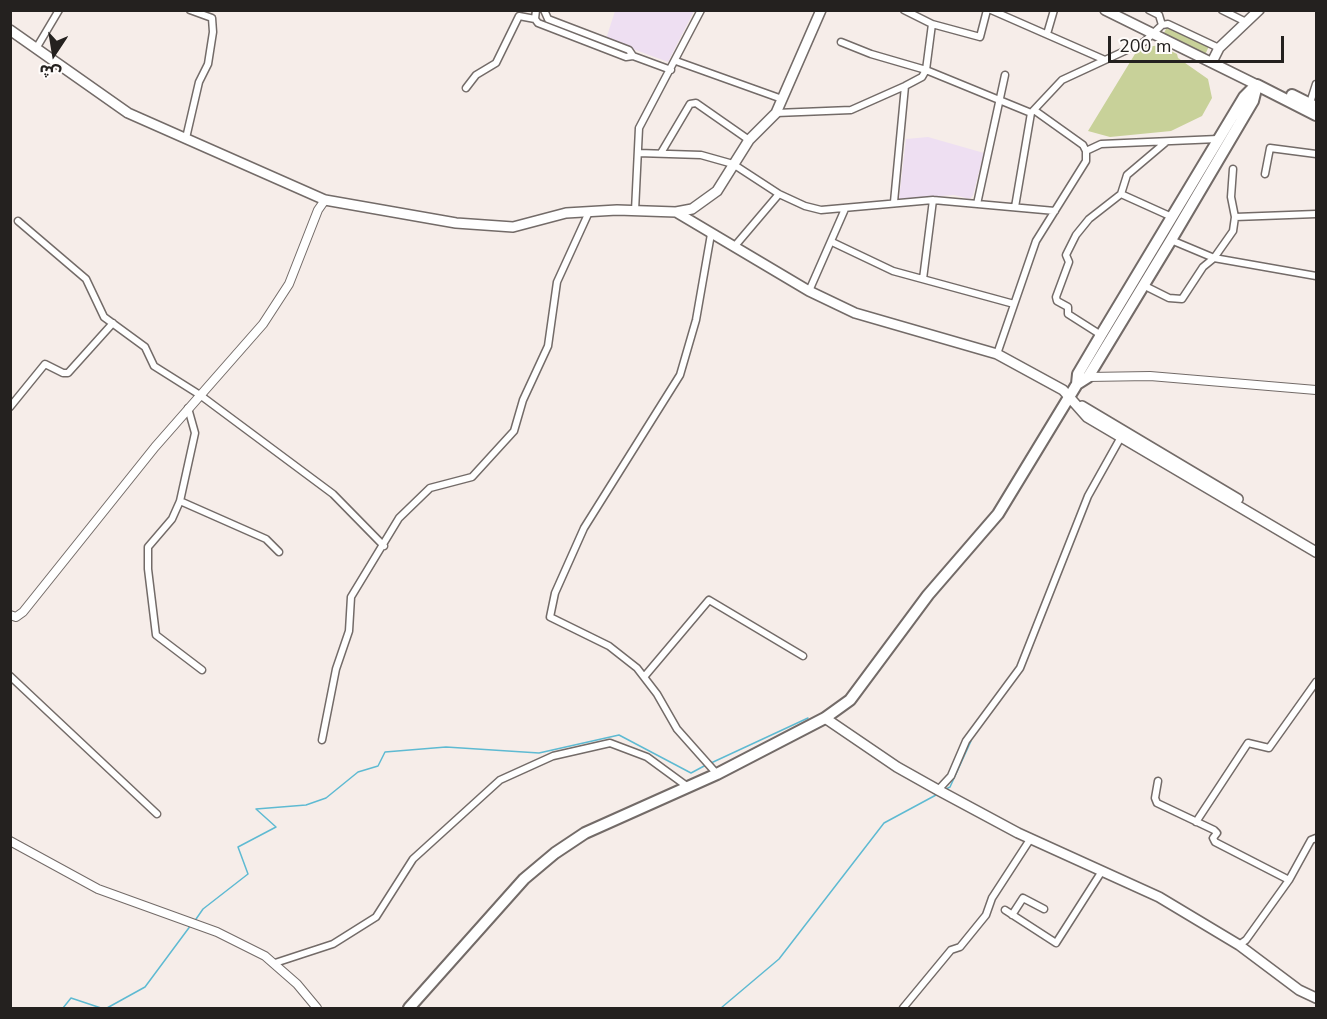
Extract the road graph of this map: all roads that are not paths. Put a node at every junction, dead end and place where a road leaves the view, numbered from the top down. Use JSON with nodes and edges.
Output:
{"nodes":[{"id":1,"x":58,"y":10,"type":"edge"},
{"id":2,"x":190,"y":10,"type":"edge"},
{"id":3,"x":214,"y":10,"type":"edge"},
{"id":4,"x":536,"y":10,"type":"edge"},
{"id":5,"x":544,"y":10,"type":"edge"},
{"id":6,"x":701,"y":10,"type":"edge"},
{"id":7,"x":821,"y":10,"type":"edge"},
{"id":8,"x":904,"y":10,"type":"edge"},
{"id":9,"x":989,"y":10,"type":"edge"},
{"id":10,"x":1054,"y":10,"type":"edge"},
{"id":11,"x":1105,"y":10,"type":"edge"},
{"id":12,"x":1149,"y":10,"type":"edge"},
{"id":13,"x":1222,"y":10,"type":"edge"},
{"id":14,"x":1259,"y":10,"type":"edge"},
{"id":15,"x":212,"y":18,"type":"junction"},
{"id":16,"x":535,"y":19,"type":"junction"},
{"id":17,"x":1246,"y":22,"type":"junction"},
{"id":18,"x":932,"y":24,"type":"junction"},
{"id":19,"x":1162,"y":25,"type":"junction"},
{"id":20,"x":10,"y":30,"type":"edge"},
{"id":21,"x":1047,"y":34,"type":"junction"},
{"id":22,"x":1152,"y":34,"type":"junction"},
{"id":23,"x":841,"y":42,"type":"dead end"},
{"id":24,"x":37,"y":47,"type":"junction"},
{"id":25,"x":1219,"y":48,"type":"junction"},
{"id":26,"x":633,"y":56,"type":"junction"},
{"id":27,"x":1105,"y":60,"type":"junction"},
{"id":28,"x":676,"y":61,"type":"junction"},
{"id":29,"x":1212,"y":62,"type":"junction"},
{"id":30,"x":671,"y":70,"type":"junction"},
{"id":31,"x":926,"y":70,"type":"junction"},
{"id":32,"x":1005,"y":75,"type":"dead end"},
{"id":33,"x":1317,"y":84,"type":"edge"},
{"id":34,"x":1257,"y":85,"type":"junction"},
{"id":35,"x":905,"y":86,"type":"junction"},
{"id":36,"x":466,"y":88,"type":"dead end"},
{"id":37,"x":782,"y":99,"type":"junction"},
{"id":38,"x":998,"y":102,"type":"junction"},
{"id":39,"x":1312,"y":109,"type":"edge"},
{"id":40,"x":1033,"y":112,"type":"junction"},
{"id":41,"x":776,"y":113,"type":"junction"},
{"id":42,"x":186,"y":138,"type":"junction"},
{"id":43,"x":1219,"y":139,"type":"junction"},
{"id":44,"x":749,"y":140,"type":"junction"},
{"id":45,"x":1166,"y":142,"type":"junction"},
{"id":46,"x":1086,"y":151,"type":"junction"},
{"id":47,"x":638,"y":153,"type":"junction"},
{"id":48,"x":661,"y":153,"type":"junction"},
{"id":49,"x":1317,"y":154,"type":"edge"},
{"id":50,"x":733,"y":164,"type":"junction"},
{"id":51,"x":1233,"y":169,"type":"dead end"},
{"id":52,"x":1265,"y":174,"type":"dead end"},
{"id":53,"x":779,"y":194,"type":"junction"},
{"id":54,"x":1121,"y":194,"type":"junction"},
{"id":55,"x":325,"y":200,"type":"junction"},
{"id":56,"x":933,"y":200,"type":"junction"},
{"id":57,"x":894,"y":202,"type":"junction"},
{"id":58,"x":976,"y":204,"type":"junction"},
{"id":59,"x":1015,"y":207,"type":"junction"},
{"id":60,"x":845,"y":209,"type":"junction"},
{"id":61,"x":634,"y":211,"type":"junction"},
{"id":62,"x":1055,"y":211,"type":"junction"},
{"id":63,"x":589,"y":212,"type":"junction"},
{"id":64,"x":676,"y":212,"type":"junction"},
{"id":65,"x":1317,"y":214,"type":"edge"},
{"id":66,"x":1172,"y":217,"type":"junction"},
{"id":67,"x":1235,"y":217,"type":"junction"},
{"id":68,"x":18,"y":221,"type":"dead end"},
{"id":69,"x":711,"y":234,"type":"junction"},
{"id":70,"x":1171,"y":240,"type":"junction"},
{"id":71,"x":832,"y":242,"type":"junction"},
{"id":72,"x":734,"y":247,"type":"junction"},
{"id":73,"x":1214,"y":258,"type":"junction"},
{"id":74,"x":1317,"y":276,"type":"edge"},
{"id":75,"x":923,"y":279,"type":"junction"},
{"id":76,"x":1143,"y":285,"type":"junction"},
{"id":77,"x":809,"y":291,"type":"junction"},
{"id":78,"x":1014,"y":304,"type":"junction"},
{"id":79,"x":113,"y":323,"type":"junction"},
{"id":80,"x":1101,"y":335,"type":"junction"},
{"id":81,"x":997,"y":354,"type":"junction"},
{"id":82,"x":1088,"y":377,"type":"junction"},
{"id":83,"x":1077,"y":384,"type":"junction"},
{"id":84,"x":1317,"y":390,"type":"edge"},
{"id":85,"x":200,"y":395,"type":"junction"},
{"id":86,"x":1070,"y":398,"type":"junction"},
{"id":87,"x":10,"y":407,"type":"edge"},
{"id":88,"x":188,"y":408,"type":"junction"},
{"id":89,"x":1121,"y":437,"type":"junction"},
{"id":90,"x":180,"y":501,"type":"junction"},
{"id":91,"x":1317,"y":545,"type":"edge"},
{"id":92,"x":384,"y":546,"type":"junction"},
{"id":93,"x":279,"y":552,"type":"dead end"},
{"id":94,"x":1317,"y":552,"type":"edge"},
{"id":95,"x":10,"y":615,"type":"edge"},
{"id":96,"x":803,"y":656,"type":"dead end"},
{"id":97,"x":202,"y":670,"type":"dead end"},
{"id":98,"x":10,"y":676,"type":"edge"},
{"id":99,"x":644,"y":677,"type":"junction"},
{"id":100,"x":1317,"y":682,"type":"edge"},
{"id":101,"x":825,"y":718,"type":"junction"},
{"id":102,"x":322,"y":740,"type":"dead end"},
{"id":103,"x":717,"y":774,"type":"junction"},
{"id":104,"x":1158,"y":781,"type":"dead end"},
{"id":105,"x":689,"y":787,"type":"junction"},
{"id":106,"x":938,"y":790,"type":"junction"},
{"id":107,"x":157,"y":814,"type":"dead end"},
{"id":108,"x":1197,"y":822,"type":"junction"},
{"id":109,"x":1031,"y":838,"type":"junction"},
{"id":110,"x":1317,"y":838,"type":"edge"},
{"id":111,"x":10,"y":841,"type":"edge"},
{"id":112,"x":1102,"y":871,"type":"junction"},
{"id":113,"x":1289,"y":880,"type":"junction"},
{"id":114,"x":1044,"y":909,"type":"dead end"},
{"id":115,"x":1005,"y":910,"type":"dead end"},
{"id":116,"x":1012,"y":915,"type":"junction"},
{"id":117,"x":1239,"y":945,"type":"junction"},
{"id":118,"x":275,"y":963,"type":"junction"},
{"id":119,"x":1317,"y":998,"type":"edge"},
{"id":120,"x":316,"y":1008,"type":"edge"},
{"id":121,"x":409,"y":1008,"type":"edge"},
{"id":122,"x":903,"y":1008,"type":"edge"}],
"edges":[{"from":1,"to":24,"type":"street"},
{"from":2,"to":15,"type":"street"},
{"from":3,"to":15,"type":"street"},
{"from":4,"to":16,"type":"street"},
{"from":5,"to":26,"type":"street"},
{"from":6,"to":28,"type":"street"},
{"from":7,"to":37,"type":"main road"},
{"from":8,"to":18,"type":"street"},
{"from":9,"to":18,"type":"street"},
{"from":9,"to":21,"type":"street"},
{"from":10,"to":21,"type":"street"},
{"from":11,"to":22,"type":"main road"},
{"from":12,"to":19,"type":"street"},
{"from":13,"to":17,"type":"street"},
{"from":14,"to":17,"type":"main road"},
{"from":15,"to":42,"type":"street"},
{"from":16,"to":26,"type":"street"},
{"from":16,"to":36,"type":"street"},
{"from":17,"to":25,"type":"main road"},
{"from":18,"to":31,"type":"street"},
{"from":19,"to":22,"type":"street"},
{"from":19,"to":25,"type":"street"},
{"from":20,"to":24,"type":"main road"},
{"from":21,"to":27,"type":"street"},
{"from":22,"to":27,"type":"street"},
{"from":22,"to":29,"type":"main road"},
{"from":23,"to":31,"type":"street"},
{"from":24,"to":42,"type":"main road"},
{"from":25,"to":29,"type":"main road"},
{"from":26,"to":30,"type":"street"},
{"from":27,"to":40,"type":"street"},
{"from":28,"to":30,"type":"street"},
{"from":28,"to":37,"type":"street"},
{"from":29,"to":34,"type":"main road"},
{"from":30,"to":47,"type":"street"},
{"from":31,"to":35,"type":"street"},
{"from":31,"to":38,"type":"street"},
{"from":32,"to":38,"type":"street"},
{"from":33,"to":39,"type":"street"},
{"from":34,"to":39,"type":"main road"},
{"from":34,"to":43,"type":"main road"},
{"from":34,"to":70,"type":"main road"},
{"from":35,"to":41,"type":"street"},
{"from":35,"to":57,"type":"street"},
{"from":37,"to":41,"type":"main road"},
{"from":38,"to":40,"type":"street"},
{"from":38,"to":58,"type":"street"},
{"from":40,"to":46,"type":"street"},
{"from":40,"to":59,"type":"street"},
{"from":41,"to":44,"type":"main road"},
{"from":42,"to":55,"type":"main road"},
{"from":43,"to":45,"type":"street"},
{"from":43,"to":66,"type":"main road"},
{"from":44,"to":48,"type":"street"},
{"from":44,"to":50,"type":"main road"},
{"from":45,"to":46,"type":"street"},
{"from":45,"to":54,"type":"street"},
{"from":46,"to":62,"type":"street"},
{"from":47,"to":48,"type":"street"},
{"from":47,"to":61,"type":"street"},
{"from":48,"to":50,"type":"street"},
{"from":49,"to":52,"type":"street"},
{"from":50,"to":53,"type":"street"},
{"from":50,"to":64,"type":"main road"},
{"from":51,"to":67,"type":"street"},
{"from":53,"to":60,"type":"street"},
{"from":53,"to":72,"type":"street"},
{"from":54,"to":66,"type":"street"},
{"from":54,"to":80,"type":"street"},
{"from":55,"to":63,"type":"main road"},
{"from":55,"to":85,"type":"street"},
{"from":56,"to":57,"type":"street"},
{"from":56,"to":58,"type":"street"},
{"from":56,"to":75,"type":"street"},
{"from":57,"to":60,"type":"street"},
{"from":58,"to":59,"type":"street"},
{"from":59,"to":62,"type":"street"},
{"from":60,"to":71,"type":"street"},
{"from":61,"to":63,"type":"main road"},
{"from":61,"to":64,"type":"main road"},
{"from":62,"to":78,"type":"street"},
{"from":63,"to":92,"type":"street"},
{"from":64,"to":69,"type":"main road"},
{"from":65,"to":67,"type":"street"},
{"from":66,"to":80,"type":"main road"},
{"from":67,"to":73,"type":"street"},
{"from":68,"to":79,"type":"street"},
{"from":69,"to":72,"type":"main road"},
{"from":69,"to":99,"type":"street"},
{"from":70,"to":73,"type":"street"},
{"from":70,"to":76,"type":"main road"},
{"from":71,"to":75,"type":"street"},
{"from":71,"to":77,"type":"street"},
{"from":72,"to":77,"type":"main road"},
{"from":73,"to":74,"type":"street"},
{"from":73,"to":76,"type":"street"},
{"from":75,"to":78,"type":"street"},
{"from":76,"to":82,"type":"main road"},
{"from":77,"to":81,"type":"main road"},
{"from":78,"to":81,"type":"street"},
{"from":79,"to":85,"type":"street"},
{"from":79,"to":87,"type":"street"},
{"from":80,"to":83,"type":"main road"},
{"from":81,"to":86,"type":"main road"},
{"from":82,"to":83,"type":"main road"},
{"from":82,"to":84,"type":"street"},
{"from":83,"to":86,"type":"main road"},
{"from":85,"to":88,"type":"street"},
{"from":85,"to":92,"type":"street"},
{"from":86,"to":89,"type":"main road"},
{"from":86,"to":91,"type":"main road"},
{"from":86,"to":101,"type":"main road"},
{"from":88,"to":90,"type":"street"},
{"from":88,"to":95,"type":"street"},
{"from":89,"to":94,"type":"main road"},
{"from":89,"to":106,"type":"street"},
{"from":90,"to":93,"type":"street"},
{"from":90,"to":97,"type":"street"},
{"from":92,"to":102,"type":"street"},
{"from":96,"to":99,"type":"street"},
{"from":98,"to":107,"type":"street"},
{"from":99,"to":103,"type":"street"},
{"from":100,"to":108,"type":"street"},
{"from":101,"to":103,"type":"main road"},
{"from":101,"to":106,"type":"main road"},
{"from":103,"to":105,"type":"main road"},
{"from":104,"to":108,"type":"street"},
{"from":105,"to":118,"type":"street"},
{"from":105,"to":121,"type":"main road"},
{"from":106,"to":109,"type":"main road"},
{"from":108,"to":113,"type":"street"},
{"from":109,"to":112,"type":"main road"},
{"from":109,"to":122,"type":"street"},
{"from":110,"to":113,"type":"street"},
{"from":111,"to":118,"type":"street"},
{"from":112,"to":116,"type":"street"},
{"from":112,"to":117,"type":"main road"},
{"from":113,"to":117,"type":"street"},
{"from":114,"to":116,"type":"street"},
{"from":115,"to":116,"type":"street"},
{"from":117,"to":119,"type":"main road"},
{"from":118,"to":120,"type":"street"}]}
